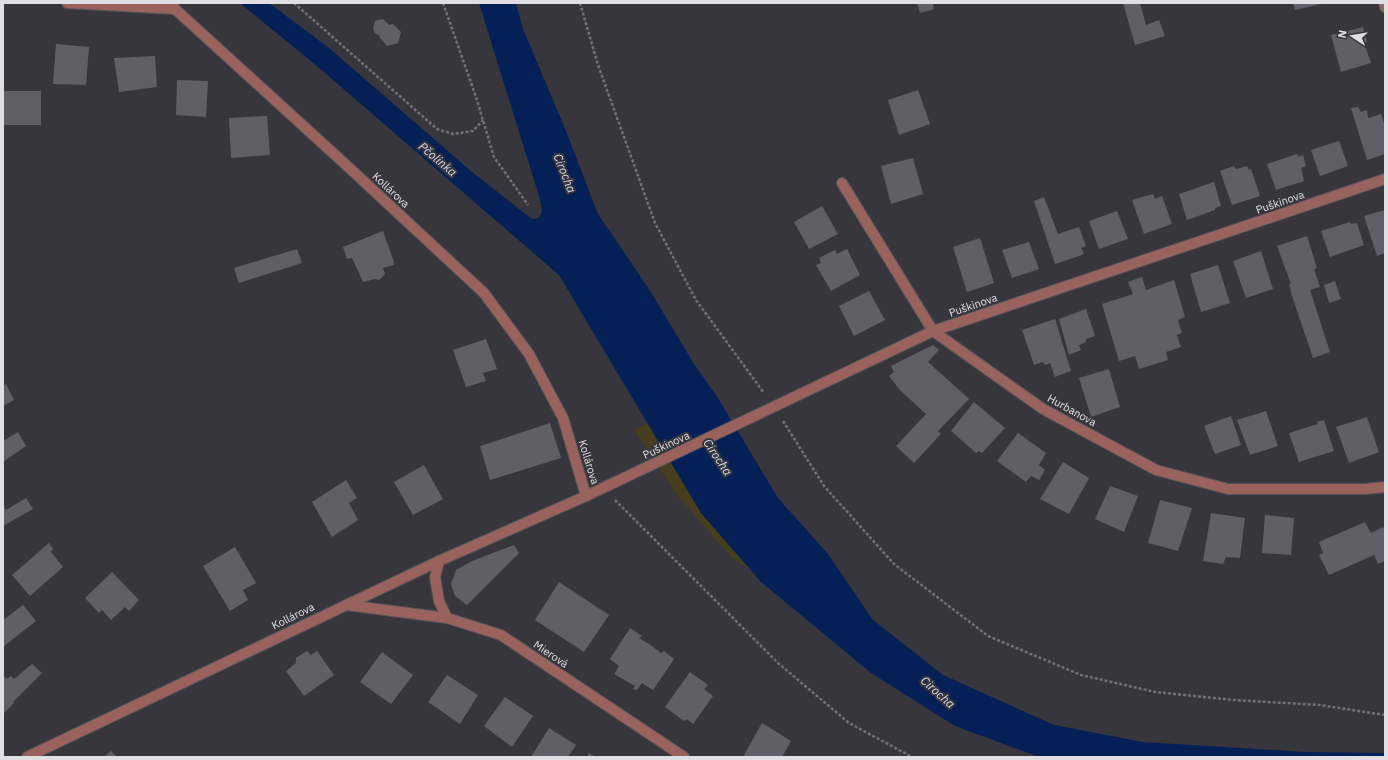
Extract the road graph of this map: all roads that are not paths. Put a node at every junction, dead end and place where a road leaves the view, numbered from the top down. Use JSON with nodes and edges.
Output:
{"nodes":[{"id":1,"x":67,"y":3,"type":"edge"},
{"id":2,"x":1384,"y":3,"type":"edge"},
{"id":3,"x":173,"y":6,"type":"edge"},
{"id":4,"x":1385,"y":7,"type":"edge"},
{"id":5,"x":1385,"y":180,"type":"edge"},
{"id":6,"x":842,"y":183,"type":"dead end"},
{"id":7,"x":933,"y":331,"type":"junction"},
{"id":8,"x":1385,"y":486,"type":"edge"},
{"id":9,"x":586,"y":496,"type":"junction"},
{"id":10,"x":439,"y":561,"type":"junction"},
{"id":11,"x":345,"y":604,"type":"junction"},
{"id":12,"x":447,"y":618,"type":"junction"},
{"id":13,"x":27,"y":757,"type":"edge"},
{"id":14,"x":684,"y":757,"type":"edge"}],
"edges":[{"from":1,"to":3,"type":"street"},
{"from":2,"to":4,"type":"street"},
{"from":3,"to":9,"type":"street","name":"Kollárova"},
{"from":5,"to":7,"type":"street","name":"Puškinova"},
{"from":6,"to":7,"type":"street","name":"Hurbanova"},
{"from":7,"to":8,"type":"street","name":"Hurbanova"},
{"from":7,"to":9,"type":"street","name":"Puškinova"},
{"from":9,"to":10,"type":"street","name":"Kollárova"},
{"from":10,"to":11,"type":"street","name":"Kollárova"},
{"from":10,"to":12,"type":"street"},
{"from":11,"to":12,"type":"street","name":"Mierová"},
{"from":11,"to":13,"type":"street","name":"Kollárova"},
{"from":12,"to":14,"type":"street","name":"Mierová"}]}
